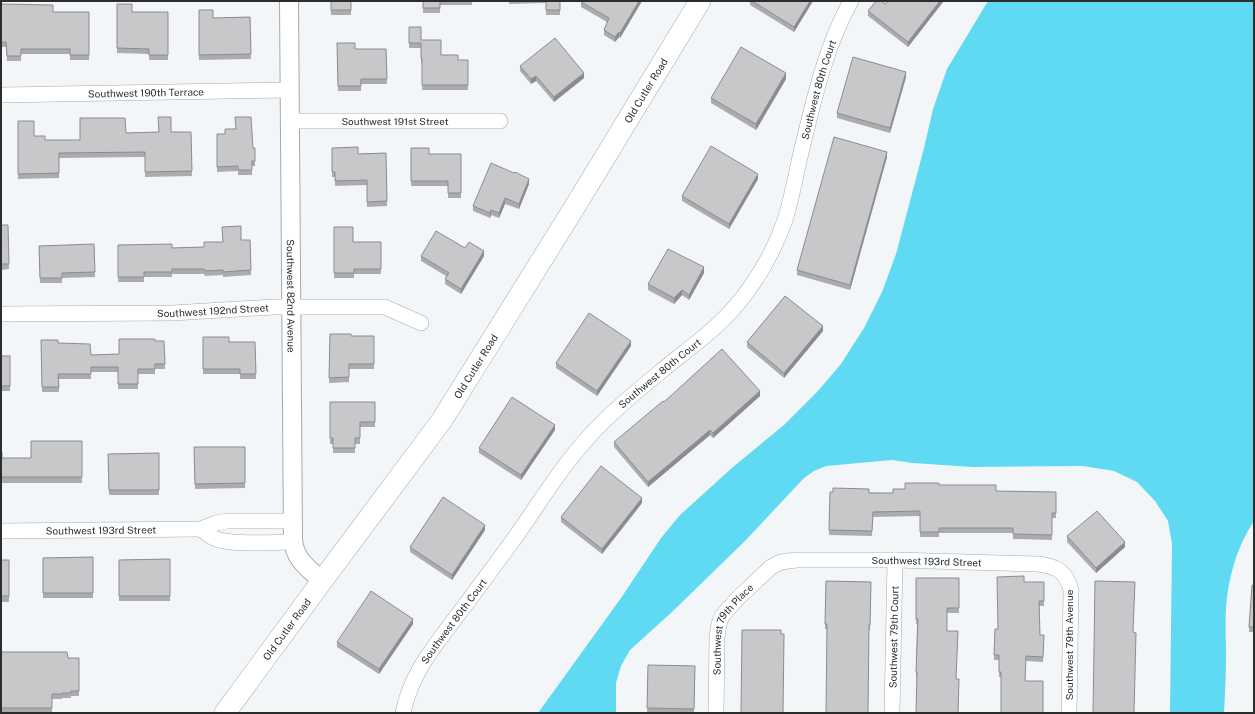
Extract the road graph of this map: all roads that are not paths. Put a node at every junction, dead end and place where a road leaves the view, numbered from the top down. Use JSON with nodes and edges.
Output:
{"nodes":[{"id":1,"x":289,"y":1,"type":"edge"},
{"id":2,"x":700,"y":1,"type":"edge"},
{"id":3,"x":851,"y":1,"type":"edge"},
{"id":4,"x":290,"y":90,"type":"junction"},
{"id":5,"x":1,"y":95,"type":"edge"},
{"id":6,"x":290,"y":121,"type":"junction"},
{"id":7,"x":500,"y":121,"type":"dead end"},
{"id":8,"x":292,"y":307,"type":"junction"},
{"id":9,"x":1,"y":314,"type":"edge"},
{"id":10,"x":421,"y":323,"type":"dead end"},
{"id":11,"x":239,"y":521,"type":"junction"},
{"id":12,"x":293,"y":521,"type":"junction"},
{"id":13,"x":201,"y":529,"type":"junction"},
{"id":14,"x":1,"y":531,"type":"edge"},
{"id":15,"x":293,"y":542,"type":"junction"},
{"id":16,"x":240,"y":543,"type":"junction"},
{"id":17,"x":895,"y":560,"type":"junction"},
{"id":18,"x":781,"y":562,"type":"joint"},
{"id":19,"x":1066,"y":578,"type":"joint"},
{"id":20,"x":322,"y":581,"type":"junction"},
{"id":21,"x":225,"y":713,"type":"edge"},
{"id":22,"x":403,"y":713,"type":"edge"},
{"id":23,"x":716,"y":713,"type":"edge"},
{"id":24,"x":892,"y":713,"type":"edge"},
{"id":25,"x":1069,"y":713,"type":"edge"}],
"edges":[{"from":1,"to":4,"type":"street","name":"Southwest 82nd Avenue"},
{"from":2,"to":20,"type":"main road","name":"Old Cutler Road"},
{"from":3,"to":22,"type":"street","name":"Southwest 80th Court"},
{"from":4,"to":5,"type":"street","name":"Southwest 190th Terrace"},
{"from":4,"to":6,"type":"street","name":"Southwest 82nd Avenue"},
{"from":6,"to":7,"type":"street","name":"Southwest 191st Street"},
{"from":6,"to":8,"type":"street","name":"Southwest 82nd Avenue"},
{"from":8,"to":9,"type":"street","name":"Southwest 192nd Street"},
{"from":8,"to":10,"type":"street","name":"Southwest 192nd Street"},
{"from":8,"to":12,"type":"street","name":"Southwest 82nd Avenue"},
{"from":11,"to":12,"type":"street","name":"Southwest 193rd Street"},
{"from":11,"to":13,"type":"street","name":"Southwest 193rd Street"},
{"from":11,"to":16,"type":"street"},
{"from":12,"to":15,"type":"street","name":"Southwest 82nd Avenue"},
{"from":13,"to":14,"type":"street","name":"Southwest 193rd Street"},
{"from":13,"to":16,"type":"street"},
{"from":15,"to":16,"type":"street"},
{"from":15,"to":20,"type":"street","name":"Southwest 82nd Avenue"},
{"from":17,"to":18,"type":"street","name":"Southwest 193rd Street"},
{"from":17,"to":19,"type":"street","name":"Southwest 193rd Street"},
{"from":17,"to":24,"type":"street","name":"Southwest 79th Court"},
{"from":18,"to":23,"type":"street","name":"Southwest 79th Place"},
{"from":19,"to":25,"type":"street","name":"Southwest 79th Avenue"},
{"from":20,"to":21,"type":"main road","name":"Old Cutler Road"}]}
